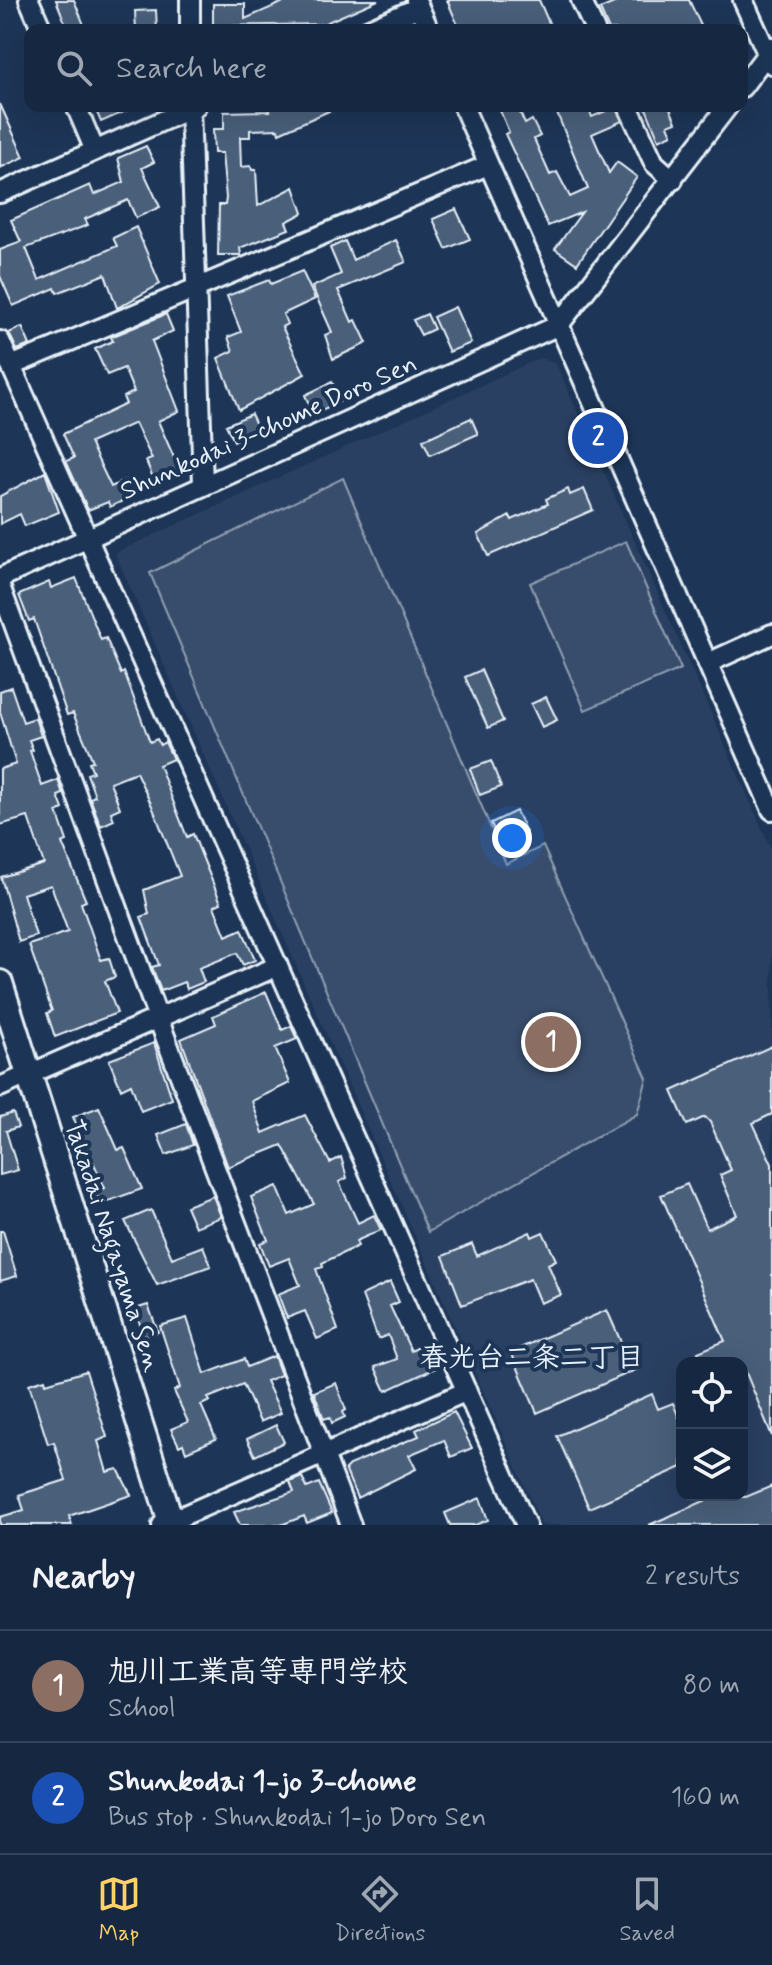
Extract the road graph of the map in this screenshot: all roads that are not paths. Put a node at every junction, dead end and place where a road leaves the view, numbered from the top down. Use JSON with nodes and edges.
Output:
{"nodes":[{"id":1,"x":29,"y":0,"type":"edge"},
{"id":2,"x":190,"y":0,"type":"edge"},
{"id":3,"x":581,"y":0,"type":"edge"},
{"id":4,"x":743,"y":0,"type":"edge"},
{"id":5,"x":417,"y":4,"type":"edge"},
{"id":6,"x":39,"y":24,"type":"edge"},
{"id":7,"x":190,"y":24,"type":"edge"},
{"id":8,"x":379,"y":24,"type":"edge"},
{"id":9,"x":426,"y":24,"type":"edge"},
{"id":10,"x":592,"y":24,"type":"edge"},
{"id":11,"x":770,"y":55,"type":"edge"},
{"id":12,"x":748,"y":80,"type":"edge"},
{"id":13,"x":79,"y":112,"type":"edge"},
{"id":14,"x":181,"y":112,"type":"edge"},
{"id":15,"x":192,"y":112,"type":"edge"},
{"id":16,"x":466,"y":112,"type":"edge"},
{"id":17,"x":631,"y":112,"type":"edge"},
{"id":18,"x":724,"y":112,"type":"edge"},
{"id":19,"x":95,"y":151,"type":"junction"},
{"id":20,"x":488,"y":165,"type":"junction"},
{"id":21,"x":673,"y":180,"type":"junction"},
{"id":22,"x":0,"y":193,"type":"edge"},
{"id":23,"x":195,"y":290,"type":"junction"},
{"id":24,"x":559,"y":325,"type":"junction"},
{"id":25,"x":0,"y":341,"type":"edge"},
{"id":26,"x":11,"y":366,"type":"junction"},
{"id":27,"x":203,"y":484,"type":"junction"},
{"id":28,"x":90,"y":539,"type":"junction"},
{"id":29,"x":0,"y":578,"type":"edge"},
{"id":30,"x":0,"y":586,"type":"edge"},
{"id":31,"x":772,"y":634,"type":"edge"},
{"id":32,"x":708,"y":663,"type":"junction"},
{"id":33,"x":772,"y":810,"type":"edge"},
{"id":34,"x":278,"y":966,"type":"junction"},
{"id":35,"x":0,"y":983,"type":"edge"},
{"id":36,"x":158,"y":1018,"type":"junction"},
{"id":37,"x":28,"y":1074,"type":"junction"},
{"id":38,"x":0,"y":1087,"type":"edge"},
{"id":39,"x":467,"y":1391,"type":"junction"},
{"id":40,"x":324,"y":1454,"type":"junction"},
{"id":41,"x":168,"y":1524,"type":"edge"},
{"id":42,"x":351,"y":1525,"type":"edge"},
{"id":43,"x":526,"y":1525,"type":"edge"}],
"edges":[{"from":1,"to":6,"type":"street"},
{"from":2,"to":7,"type":"street"},
{"from":3,"to":10,"type":"street"},
{"from":4,"to":11,"type":"street"},
{"from":5,"to":8,"type":"street"},
{"from":5,"to":9,"type":"street"},
{"from":11,"to":12,"type":"street"},
{"from":13,"to":19,"type":"street"},
{"from":14,"to":19,"type":"street"},
{"from":15,"to":23,"type":"street"},
{"from":16,"to":20,"type":"street"},
{"from":17,"to":21,"type":"street"},
{"from":18,"to":21,"type":"street"},
{"from":19,"to":22,"type":"street"},
{"from":20,"to":23,"type":"street"},
{"from":20,"to":24,"type":"street"},
{"from":21,"to":24,"type":"street"},
{"from":23,"to":26,"type":"street"},
{"from":23,"to":27,"type":"street"},
{"from":24,"to":27,"type":"street","name":"Shunkodai 3-chome Doro Sen"},
{"from":24,"to":32,"type":"street"},
{"from":25,"to":26,"type":"street"},
{"from":26,"to":28,"type":"street"},
{"from":27,"to":28,"type":"street","name":"Shunkodai 3-chome Doro Sen"},
{"from":28,"to":29,"type":"street","name":"Shunkodai 3-chome Doro Sen"},
{"from":28,"to":34,"type":"street"},
{"from":30,"to":36,"type":"street"},
{"from":31,"to":32,"type":"street"},
{"from":32,"to":33,"type":"street"},
{"from":34,"to":36,"type":"street"},
{"from":34,"to":39,"type":"street"},
{"from":35,"to":37,"type":"street","name":"Takadai Nagayama Sen"},
{"from":36,"to":37,"type":"street"},
{"from":36,"to":40,"type":"street"},
{"from":37,"to":38,"type":"street"},
{"from":37,"to":41,"type":"street","name":"Takadai Nagayama Sen"},
{"from":39,"to":40,"type":"street"},
{"from":39,"to":43,"type":"street"},
{"from":40,"to":41,"type":"street"},
{"from":40,"to":42,"type":"street"}]}
